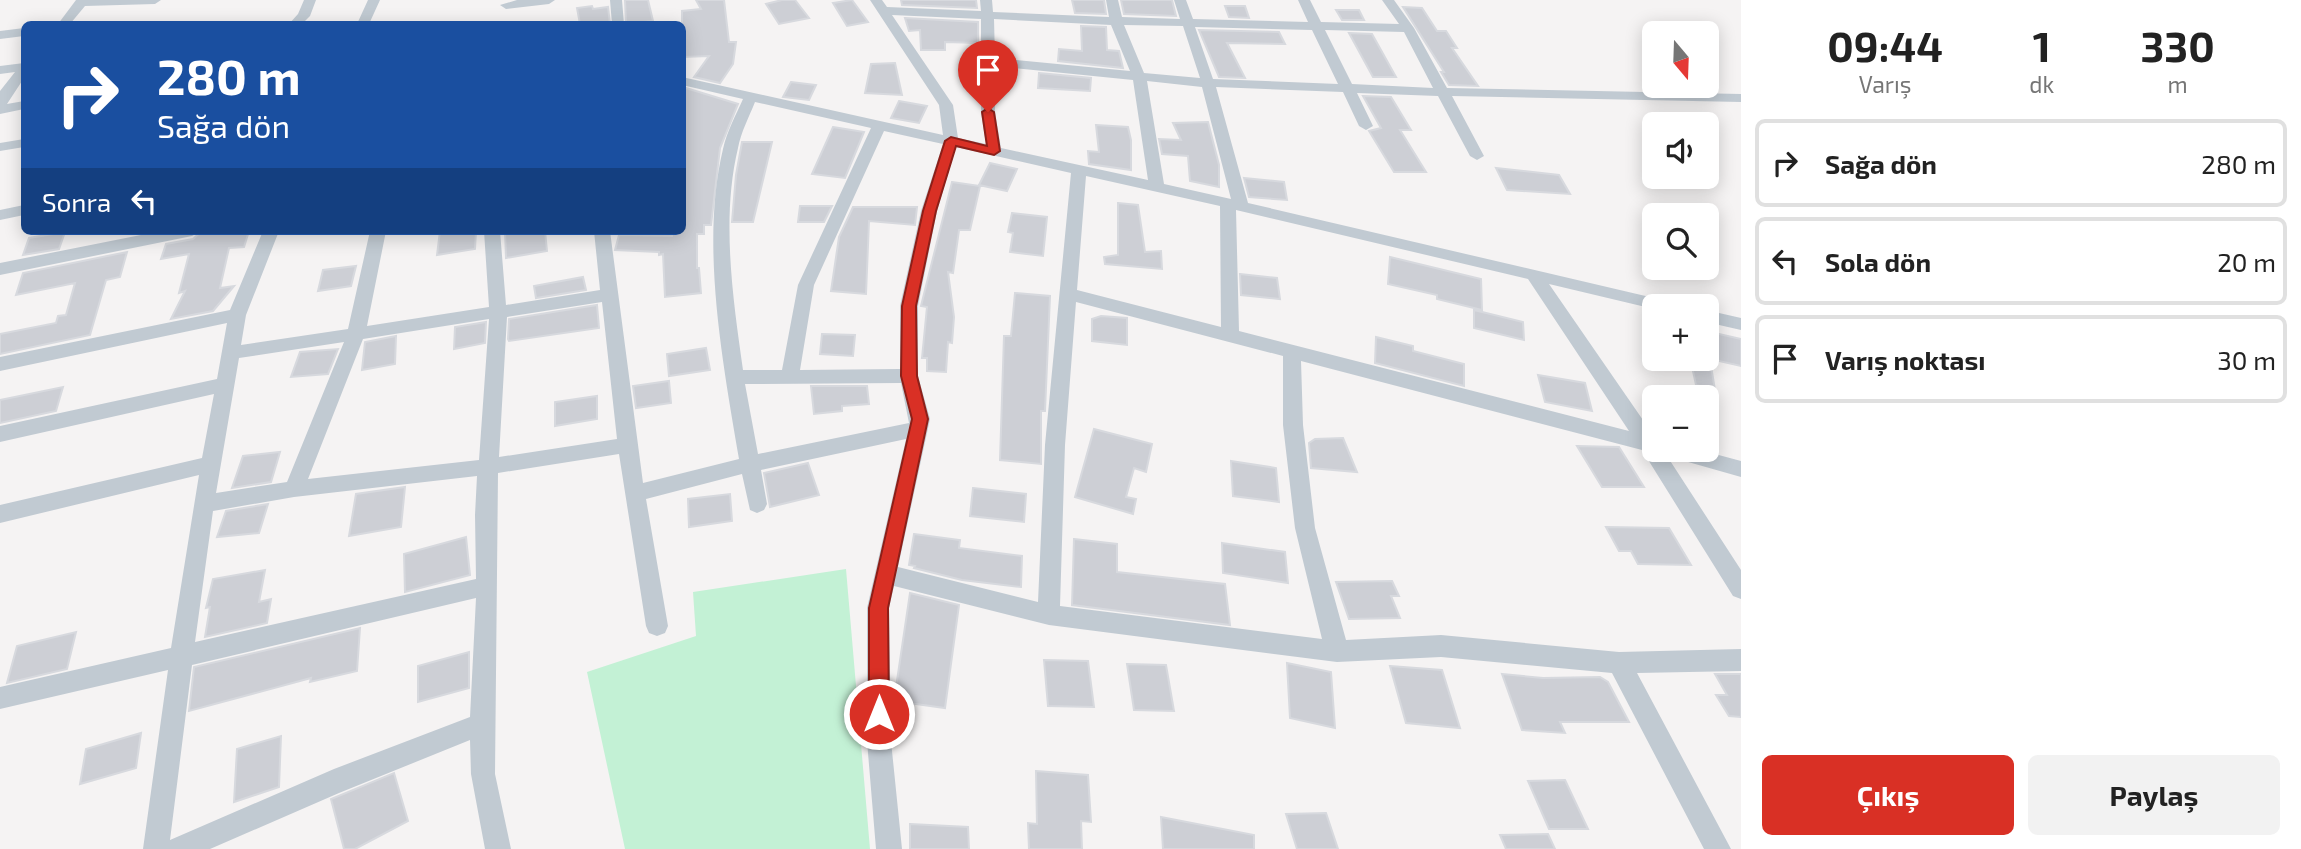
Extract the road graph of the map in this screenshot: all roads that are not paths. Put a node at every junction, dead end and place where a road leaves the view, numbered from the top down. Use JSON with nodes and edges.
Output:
{"nodes":[{"id":1,"x":155,"y":0,"type":"edge"},
{"id":2,"x":310,"y":0,"type":"edge"},
{"id":3,"x":374,"y":0,"type":"edge"},
{"id":4,"x":549,"y":0,"type":"edge"},
{"id":5,"x":616,"y":0,"type":"edge"},
{"id":6,"x":986,"y":0,"type":"edge"},
{"id":7,"x":1112,"y":0,"type":"edge"},
{"id":8,"x":1180,"y":0,"type":"edge"},
{"id":9,"x":1304,"y":0,"type":"edge"},
{"id":10,"x":1388,"y":0,"type":"edge"},
{"id":11,"x":82,"y":1,"type":"edge"},
{"id":12,"x":506,"y":2,"type":"edge"},
{"id":13,"x":880,"y":6,"type":"edge"},
{"id":14,"x":988,"y":15,"type":"junction"},
{"id":15,"x":503,"y":20,"type":"dead end"},
{"id":16,"x":66,"y":21,"type":"edge"},
{"id":17,"x":298,"y":21,"type":"edge"},
{"id":18,"x":364,"y":21,"type":"edge"},
{"id":19,"x":618,"y":21,"type":"edge"},
{"id":20,"x":1116,"y":21,"type":"junction"},
{"id":21,"x":1188,"y":23,"type":"junction"},
{"id":22,"x":1315,"y":26,"type":"junction"},
{"id":23,"x":1408,"y":28,"type":"junction"},
{"id":24,"x":21,"y":32,"type":"edge"},
{"id":25,"x":0,"y":34,"type":"edge"},
{"id":26,"x":988,"y":61,"type":"junction"},
{"id":27,"x":21,"y":69,"type":"edge"},
{"id":28,"x":0,"y":70,"type":"edge"},
{"id":29,"x":21,"y":73,"type":"edge"},
{"id":30,"x":1139,"y":76,"type":"junction"},
{"id":31,"x":686,"y":82,"type":"edge"},
{"id":32,"x":1208,"y":83,"type":"junction"},
{"id":33,"x":1346,"y":87,"type":"junction"},
{"id":34,"x":1442,"y":92,"type":"junction"},
{"id":35,"x":751,"y":95,"type":"junction"},
{"id":36,"x":1741,"y":98,"type":"edge"},
{"id":37,"x":0,"y":104,"type":"edge"},
{"id":38,"x":21,"y":106,"type":"edge"},
{"id":39,"x":0,"y":110,"type":"edge"},
{"id":40,"x":879,"y":125,"type":"junction"},
{"id":41,"x":1366,"y":126,"type":"dead end"},
{"id":42,"x":951,"y":141,"type":"junction"},
{"id":43,"x":21,"y":144,"type":"edge"},
{"id":44,"x":0,"y":147,"type":"edge"},
{"id":45,"x":994,"y":151,"type":"junction"},
{"id":46,"x":1477,"y":156,"type":"dead end"},
{"id":47,"x":1079,"y":171,"type":"junction"},
{"id":48,"x":1157,"y":188,"type":"junction"},
{"id":49,"x":1234,"y":205,"type":"junction"},
{"id":50,"x":21,"y":211,"type":"edge"},
{"id":51,"x":0,"y":215,"type":"edge"},
{"id":52,"x":168,"y":235,"type":"edge"},
{"id":53,"x":269,"y":235,"type":"edge"},
{"id":54,"x":377,"y":235,"type":"edge"},
{"id":55,"x":492,"y":235,"type":"edge"},
{"id":56,"x":601,"y":235,"type":"edge"},
{"id":57,"x":0,"y":269,"type":"edge"},
{"id":58,"x":1534,"y":275,"type":"junction"},
{"id":59,"x":1069,"y":294,"type":"junction"},
{"id":60,"x":608,"y":295,"type":"junction"},
{"id":61,"x":1642,"y":301,"type":"edge"},
{"id":62,"x":498,"y":313,"type":"junction"},
{"id":63,"x":237,"y":315,"type":"junction"},
{"id":64,"x":1719,"y":319,"type":"edge"},
{"id":65,"x":1741,"y":324,"type":"edge"},
{"id":66,"x":356,"y":334,"type":"junction"},
{"id":67,"x":1230,"y":335,"type":"junction"},
{"id":68,"x":1292,"y":352,"type":"junction"},
{"id":69,"x":231,"y":353,"type":"junction"},
{"id":70,"x":0,"y":364,"type":"edge"},
{"id":71,"x":909,"y":376,"type":"junction"},
{"id":72,"x":735,"y":377,"type":"junction"},
{"id":73,"x":790,"y":377,"type":"junction"},
{"id":74,"x":226,"y":384,"type":"junction"},
{"id":75,"x":919,"y":429,"type":"junction"},
{"id":76,"x":1642,"y":431,"type":"edge"},
{"id":77,"x":0,"y":434,"type":"edge"},
{"id":78,"x":1642,"y":442,"type":"edge"},
{"id":79,"x":627,"y":445,"type":"junction"},
{"id":80,"x":1662,"y":462,"type":"edge"},
{"id":81,"x":1716,"y":462,"type":"edge"},
{"id":82,"x":212,"y":464,"type":"junction"},
{"id":83,"x":750,"y":464,"type":"junction"},
{"id":84,"x":488,"y":467,"type":"junction"},
{"id":85,"x":1741,"y":469,"type":"edge"},
{"id":86,"x":294,"y":489,"type":"junction"},
{"id":87,"x":635,"y":493,"type":"junction"},
{"id":88,"x":204,"y":504,"type":"junction"},
{"id":89,"x":757,"y":504,"type":"dead end"},
{"id":90,"x":0,"y":514,"type":"edge"},
{"id":91,"x":886,"y":573,"type":"junction"},
{"id":92,"x":487,"y":586,"type":"junction"},
{"id":93,"x":1741,"y":589,"type":"edge"},
{"id":94,"x":1049,"y":615,"type":"junction"},
{"id":95,"x":657,"y":626,"type":"dead end"},
{"id":96,"x":1336,"y":651,"type":"junction"},
{"id":97,"x":183,"y":657,"type":"junction"},
{"id":98,"x":1741,"y":660,"type":"edge"},
{"id":99,"x":1619,"y":663,"type":"junction"},
{"id":100,"x":0,"y":698,"type":"edge"},
{"id":101,"x":482,"y":724,"type":"junction"},
{"id":102,"x":156,"y":849,"type":"edge"},
{"id":103,"x":179,"y":849,"type":"edge"},
{"id":104,"x":498,"y":849,"type":"edge"},
{"id":105,"x":889,"y":849,"type":"edge"},
{"id":106,"x":1718,"y":849,"type":"edge"}],
"edges":[{"from":1,"to":11,"type":"street"},
{"from":2,"to":17,"type":"street"},
{"from":3,"to":18,"type":"street"},
{"from":4,"to":12,"type":"street"},
{"from":5,"to":19,"type":"street"},
{"from":6,"to":14,"type":"street"},
{"from":7,"to":20,"type":"street"},
{"from":8,"to":21,"type":"street"},
{"from":9,"to":22,"type":"street"},
{"from":10,"to":23,"type":"street"},
{"from":11,"to":16,"type":"street"},
{"from":12,"to":15,"type":"street"},
{"from":13,"to":14,"type":"street"},
{"from":13,"to":42,"type":"street"},
{"from":14,"to":20,"type":"street"},
{"from":14,"to":26,"type":"street"},
{"from":20,"to":21,"type":"street"},
{"from":20,"to":30,"type":"street"},
{"from":21,"to":22,"type":"street"},
{"from":21,"to":32,"type":"street"},
{"from":22,"to":23,"type":"street"},
{"from":22,"to":33,"type":"street"},
{"from":23,"to":34,"type":"street"},
{"from":24,"to":25,"type":"street"},
{"from":26,"to":30,"type":"street"},
{"from":26,"to":45,"type":"street"},
{"from":27,"to":28,"type":"street"},
{"from":29,"to":37,"type":"street"},
{"from":30,"to":32,"type":"street"},
{"from":30,"to":48,"type":"street"},
{"from":31,"to":35,"type":"street"},
{"from":32,"to":33,"type":"street"},
{"from":32,"to":49,"type":"street"},
{"from":33,"to":34,"type":"street"},
{"from":33,"to":41,"type":"street"},
{"from":34,"to":36,"type":"street"},
{"from":34,"to":46,"type":"street"},
{"from":35,"to":40,"type":"street"},
{"from":35,"to":72,"type":"street"},
{"from":38,"to":39,"type":"street"},
{"from":40,"to":42,"type":"street"},
{"from":40,"to":73,"type":"street"},
{"from":42,"to":45,"type":"street"},
{"from":42,"to":71,"type":"street"},
{"from":43,"to":44,"type":"street"},
{"from":45,"to":47,"type":"street"},
{"from":47,"to":48,"type":"street"},
{"from":47,"to":59,"type":"street"},
{"from":48,"to":49,"type":"street"},
{"from":49,"to":58,"type":"street"},
{"from":49,"to":67,"type":"street"},
{"from":50,"to":51,"type":"street"},
{"from":52,"to":57,"type":"street"},
{"from":53,"to":63,"type":"street"},
{"from":54,"to":66,"type":"street"},
{"from":55,"to":62,"type":"street"},
{"from":56,"to":60,"type":"street"},
{"from":58,"to":61,"type":"street"},
{"from":58,"to":76,"type":"street"},
{"from":59,"to":67,"type":"street"},
{"from":59,"to":94,"type":"street"},
{"from":60,"to":62,"type":"street"},
{"from":60,"to":79,"type":"street"},
{"from":62,"to":66,"type":"street"},
{"from":62,"to":84,"type":"street"},
{"from":63,"to":69,"type":"street"},
{"from":63,"to":70,"type":"street"},
{"from":64,"to":65,"type":"street"},
{"from":66,"to":69,"type":"street"},
{"from":66,"to":86,"type":"street"},
{"from":67,"to":68,"type":"street"},
{"from":68,"to":78,"type":"street"},
{"from":68,"to":96,"type":"street"},
{"from":69,"to":74,"type":"street"},
{"from":71,"to":73,"type":"street"},
{"from":71,"to":75,"type":"street"},
{"from":72,"to":73,"type":"street"},
{"from":72,"to":83,"type":"street"},
{"from":74,"to":77,"type":"street"},
{"from":74,"to":82,"type":"street"},
{"from":75,"to":83,"type":"street"},
{"from":75,"to":91,"type":"street"},
{"from":79,"to":84,"type":"street"},
{"from":79,"to":87,"type":"street"},
{"from":80,"to":93,"type":"street"},
{"from":81,"to":85,"type":"street"},
{"from":82,"to":88,"type":"street"},
{"from":82,"to":90,"type":"street"},
{"from":83,"to":87,"type":"street"},
{"from":83,"to":89,"type":"street"},
{"from":84,"to":86,"type":"street"},
{"from":84,"to":92,"type":"street"},
{"from":86,"to":88,"type":"street"},
{"from":87,"to":95,"type":"street"},
{"from":88,"to":97,"type":"street"},
{"from":91,"to":94,"type":"street"},
{"from":91,"to":105,"type":"street"},
{"from":92,"to":97,"type":"street"},
{"from":92,"to":101,"type":"street"},
{"from":94,"to":96,"type":"street"},
{"from":96,"to":99,"type":"street"},
{"from":97,"to":100,"type":"street"},
{"from":97,"to":102,"type":"street"},
{"from":98,"to":99,"type":"street"},
{"from":99,"to":106,"type":"street"},
{"from":101,"to":103,"type":"street"},
{"from":101,"to":104,"type":"street"}]}
